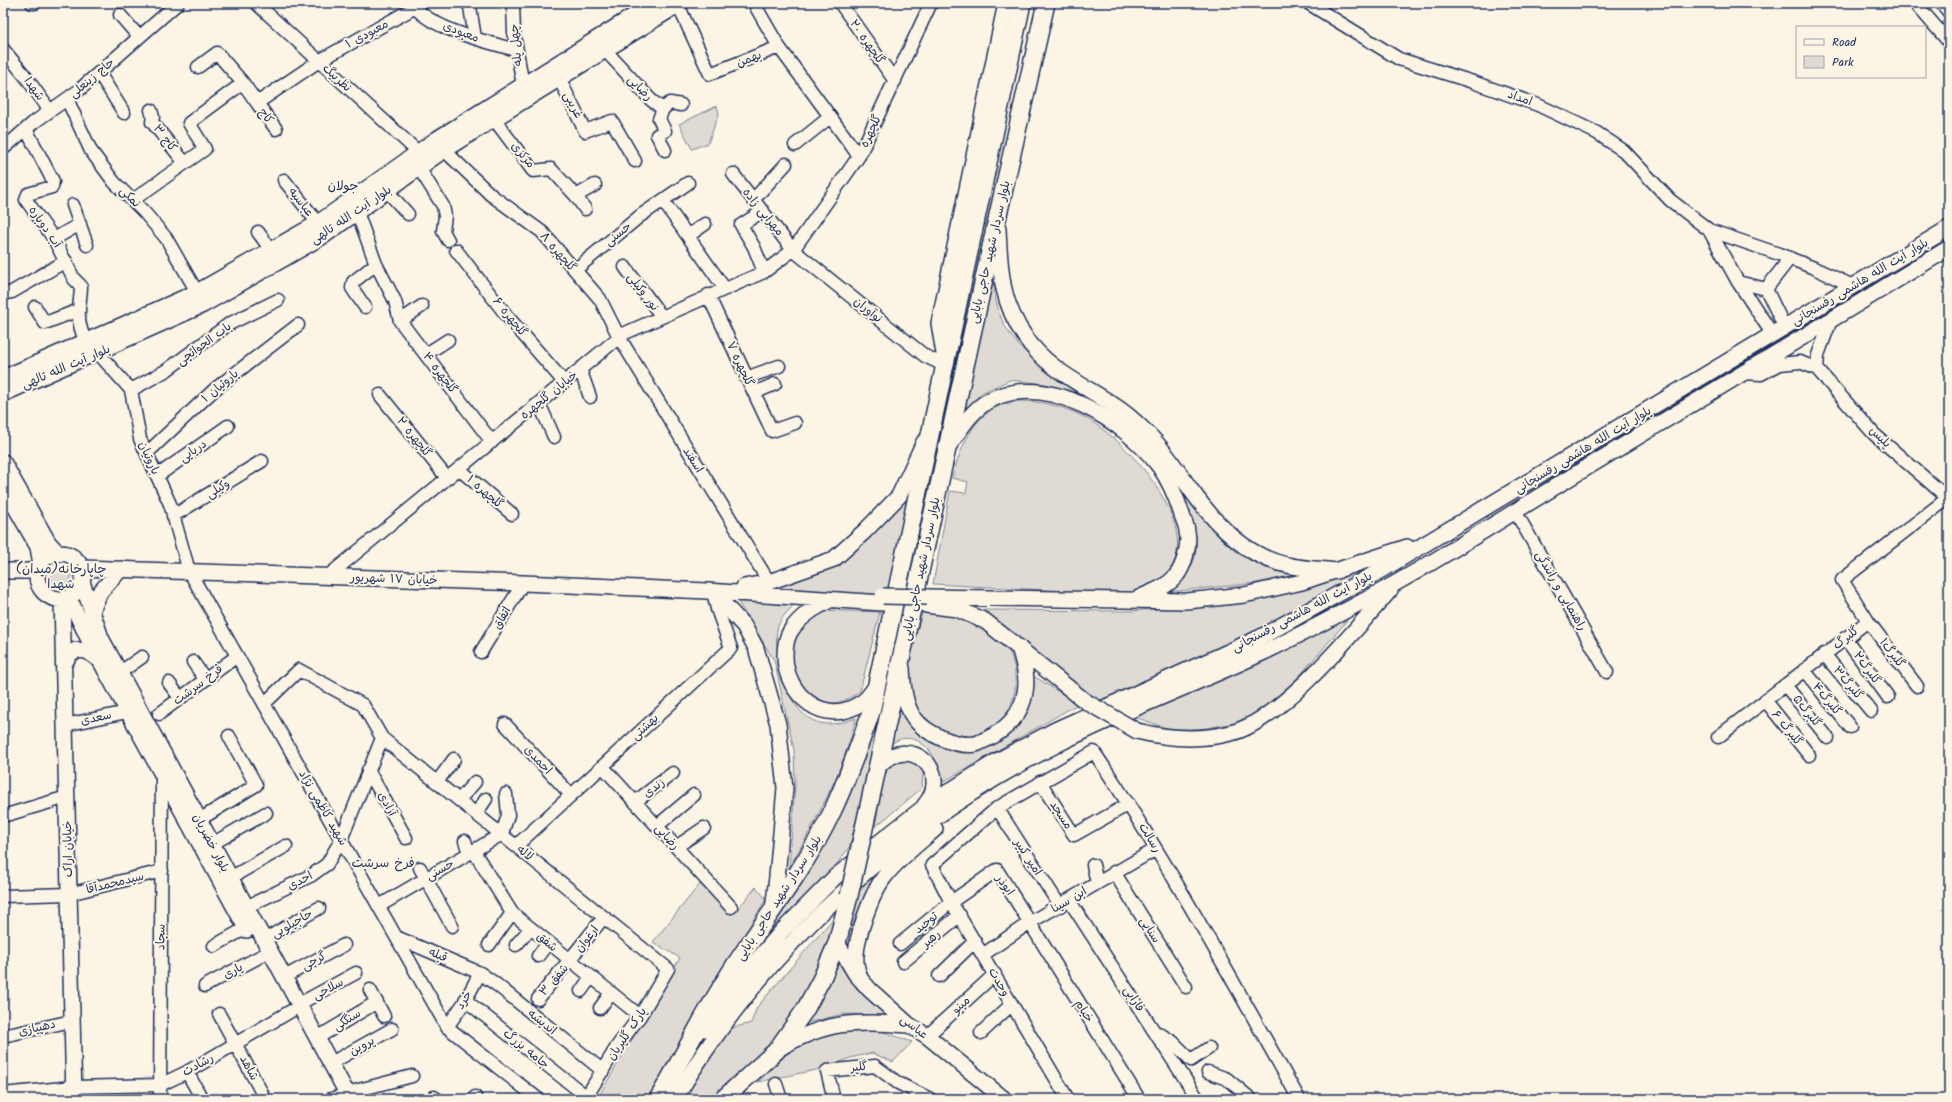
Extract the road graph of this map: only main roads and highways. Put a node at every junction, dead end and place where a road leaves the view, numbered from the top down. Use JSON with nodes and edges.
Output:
{"nodes":[{"id":1,"x":654,"y":3,"type":"edge"},
{"id":2,"x":1006,"y":3,"type":"edge"},
{"id":3,"x":1022,"y":3,"type":"edge"},
{"id":4,"x":1046,"y":3,"type":"edge"},
{"id":5,"x":679,"y":4,"type":"edge"},
{"id":6,"x":526,"y":91,"type":"junction"},
{"id":7,"x":1001,"y":101,"type":"junction"},
{"id":8,"x":1023,"y":108,"type":"junction"},
{"id":9,"x":989,"y":122,"type":"junction"},
{"id":10,"x":998,"y":215,"type":"junction"},
{"id":11,"x":1949,"y":228,"type":"edge"},
{"id":12,"x":322,"y":229,"type":"junction"},
{"id":13,"x":1949,"y":248,"type":"edge"},
{"id":14,"x":1779,"y":332,"type":"junction"},
{"id":15,"x":86,"y":343,"type":"junction"},
{"id":16,"x":1788,"y":345,"type":"junction"},
{"id":17,"x":98,"y":353,"type":"junction"},
{"id":18,"x":3,"y":378,"type":"edge"},
{"id":19,"x":3,"y":394,"type":"edge"},
{"id":20,"x":936,"y":412,"type":"junction"},
{"id":21,"x":948,"y":448,"type":"junction"},
{"id":22,"x":3,"y":462,"type":"edge"},
{"id":23,"x":3,"y":485,"type":"edge"},
{"id":24,"x":1505,"y":496,"type":"junction"},
{"id":25,"x":1515,"y":511,"type":"junction"},
{"id":26,"x":1437,"y":538,"type":"junction"},
{"id":27,"x":59,"y":554,"type":"junction"},
{"id":28,"x":40,"y":568,"type":"junction"},
{"id":29,"x":121,"y":569,"type":"junction"},
{"id":30,"x":3,"y":571,"type":"edge"},
{"id":31,"x":1337,"y":571,"type":"junction"},
{"id":32,"x":82,"y":575,"type":"junction"},
{"id":33,"x":1395,"y":584,"type":"junction"},
{"id":34,"x":744,"y":587,"type":"junction"},
{"id":35,"x":710,"y":592,"type":"junction"},
{"id":36,"x":65,"y":598,"type":"junction"},
{"id":37,"x":831,"y":599,"type":"junction"},
{"id":38,"x":882,"y":599,"type":"junction"},
{"id":39,"x":925,"y":600,"type":"junction"},
{"id":40,"x":1133,"y":601,"type":"junction"},
{"id":41,"x":92,"y":611,"type":"junction"},
{"id":42,"x":1018,"y":647,"type":"junction"},
{"id":43,"x":98,"y":659,"type":"junction"},
{"id":44,"x":901,"y":661,"type":"junction"},
{"id":45,"x":64,"y":664,"type":"junction"},
{"id":46,"x":877,"y":684,"type":"junction"},
{"id":47,"x":878,"y":765,"type":"junction"},
{"id":48,"x":979,"y":789,"type":"junction"},
{"id":49,"x":923,"y":808,"type":"junction"},
{"id":50,"x":772,"y":910,"type":"junction"},
{"id":51,"x":837,"y":944,"type":"junction"},
{"id":52,"x":861,"y":980,"type":"junction"},
{"id":53,"x":295,"y":1008,"type":"junction"},
{"id":54,"x":909,"y":1026,"type":"junction"},
{"id":55,"x":777,"y":1050,"type":"junction"},
{"id":56,"x":681,"y":1060,"type":"junction"},
{"id":57,"x":73,"y":1093,"type":"edge"},
{"id":58,"x":341,"y":1097,"type":"edge"},
{"id":59,"x":658,"y":1099,"type":"edge"},
{"id":60,"x":675,"y":1099,"type":"edge"},
{"id":61,"x":723,"y":1099,"type":"edge"},
{"id":62,"x":1004,"y":1099,"type":"edge"}],
"edges":[{"from":1,"to":6,"type":"main road","name":"بلوار آیت الله تالهی"},
{"from":2,"to":9,"type":"main road"},
{"from":3,"to":7,"type":"highway","name":"بلوار سردار شهید حاجی بابایی"},
{"from":4,"to":8,"type":"highway","name":"بلوار سردار شهید حاجی بابایی"},
{"from":5,"to":6,"type":"main road","name":"بلوار آیت الله تالهی"},
{"from":6,"to":12,"type":"main road","name":"بلوار آیت الله تالهی"},
{"from":6,"to":12,"type":"main road","name":"بلوار آیت الله تالهی"},
{"from":7,"to":8,"type":"highway"},
{"from":7,"to":9,"type":"highway","name":"بلوار سردار شهید حاجی بابایی"},
{"from":8,"to":10,"type":"highway","name":"بلوار سردار شهید حاجی بابایی"},
{"from":9,"to":20,"type":"highway","name":"بلوار سردار شهید حاجی بابایی"},
{"from":10,"to":21,"type":"highway","name":"بلوار سردار شهید حاجی بابایی"},
{"from":10,"to":31,"type":"main road"},
{"from":11,"to":14,"type":"main road","name":"بلوار آیت الله هاشمی رفسنجانی"},
{"from":12,"to":15,"type":"main road","name":"بلوار آیت الله تالهی"},
{"from":12,"to":17,"type":"main road","name":"بلوار آیت الله تالهی"},
{"from":13,"to":16,"type":"main road","name":"بلوار آیت الله هاشمی رفسنجانی"},
{"from":14,"to":16,"type":"main road"},
{"from":14,"to":24,"type":"main road","name":"بلوار آیت الله هاشمی رفسنجانی"},
{"from":15,"to":17,"type":"main road"},
{"from":15,"to":18,"type":"main road","name":"بلوار آیت الله تالهی"},
{"from":16,"to":25,"type":"main road","name":"بلوار آیت الله هاشمی رفسنجانی"},
{"from":17,"to":19,"type":"main road","name":"بلوار آیت الله تالهی"},
{"from":20,"to":34,"type":"main road"},
{"from":20,"to":46,"type":"highway","name":"بلوار سردار شهید حاجی بابایی"},
{"from":21,"to":40,"type":"main road"},
{"from":21,"to":44,"type":"highway","name":"بلوار سردار شهید حاجی بابایی"},
{"from":22,"to":27,"type":"main road"},
{"from":23,"to":28,"type":"main road"},
{"from":24,"to":25,"type":"main road"},
{"from":24,"to":26,"type":"main road","name":"بلوار آیت الله هاشمی رفسنجانی"},
{"from":25,"to":33,"type":"main road","name":"بلوار آیت الله هاشمی رفسنجانی"},
{"from":26,"to":31,"type":"main road"},
{"from":26,"to":49,"type":"main road","name":"بلوار آیت الله هاشمی رفسنجانی"},
{"from":27,"to":28,"type":"main road"},
{"from":27,"to":32,"type":"main road"},
{"from":28,"to":30,"type":"main road"},
{"from":28,"to":36,"type":"main road"},
{"from":29,"to":32,"type":"main road","name":"خیابان ۱۷ شهریور"},
{"from":29,"to":35,"type":"main road","name":"خیابان ۱۷ شهریور"},
{"from":29,"to":41,"type":"main road"},
{"from":31,"to":40,"type":"main road"},
{"from":32,"to":36,"type":"main road"},
{"from":32,"to":41,"type":"main road","name":"بلوار خضریان"},
{"from":33,"to":42,"type":"main road","bridge":true},
{"from":33,"to":48,"type":"main road","name":"بلوار آیت الله هاشمی رفسنجانی"},
{"from":34,"to":35,"type":"main road"},
{"from":34,"to":38,"type":"main road"},
{"from":35,"to":37,"type":"main road"},
{"from":35,"to":50,"type":"main road"},
{"from":36,"to":43,"type":"main road","name":"بلوار خضریان"},
{"from":36,"to":45,"type":"main road","name":"خیابان اراک"},
{"from":37,"to":38,"type":"main road"},
{"from":37,"to":46,"type":"main road"},
{"from":38,"to":39,"type":"main road","bridge":true},
{"from":39,"to":40,"type":"main road"},
{"from":39,"to":42,"type":"main road"},
{"from":41,"to":53,"type":"main road","name":"بلوار خضریان"},
{"from":42,"to":44,"type":"main road"},
{"from":43,"to":45,"type":"main road"},
{"from":43,"to":53,"type":"main road","name":"بلوار خضریان"},
{"from":44,"to":47,"type":"highway","name":"بلوار سردار شهید حاجی بابایی"},
{"from":45,"to":57,"type":"main road","name":"خیابان اراک"},
{"from":46,"to":50,"type":"highway","name":"بلوار سردار شهید حاجی بابایی"},
{"from":47,"to":49,"type":"main road"},
{"from":47,"to":51,"type":"highway","name":"بلوار سردار شهید حاجی بابایی","bridge":true},
{"from":48,"to":52,"type":"main road"},
{"from":48,"to":60,"type":"main road","name":"بلوار آیت الله هاشمی رفسنجانی"},
{"from":49,"to":56,"type":"main road","name":"بلوار آیت الله هاشمی رفسنجانی"},
{"from":50,"to":56,"type":"highway","name":"بلوار سردار شهید حاجی بابایی"},
{"from":51,"to":52,"type":"main road","name":"عباسی"},
{"from":51,"to":55,"type":"highway","name":"بلوار سردار شهید حاجی بابایی"},
{"from":52,"to":54,"type":"main road","name":"عباسی"},
{"from":53,"to":58,"type":"main road","name":"بلوار خضریان"},
{"from":53,"to":58,"type":"main road","name":"بلوار خضریان"},
{"from":54,"to":55,"type":"main road"},
{"from":54,"to":62,"type":"main road","name":"عباسی"},
{"from":55,"to":61,"type":"highway","name":"بلوار سردار شهید حاجی بابایی"},
{"from":56,"to":59,"type":"highway","name":"بلوار آیت الله هاشمی رفسنجانی"}]}
